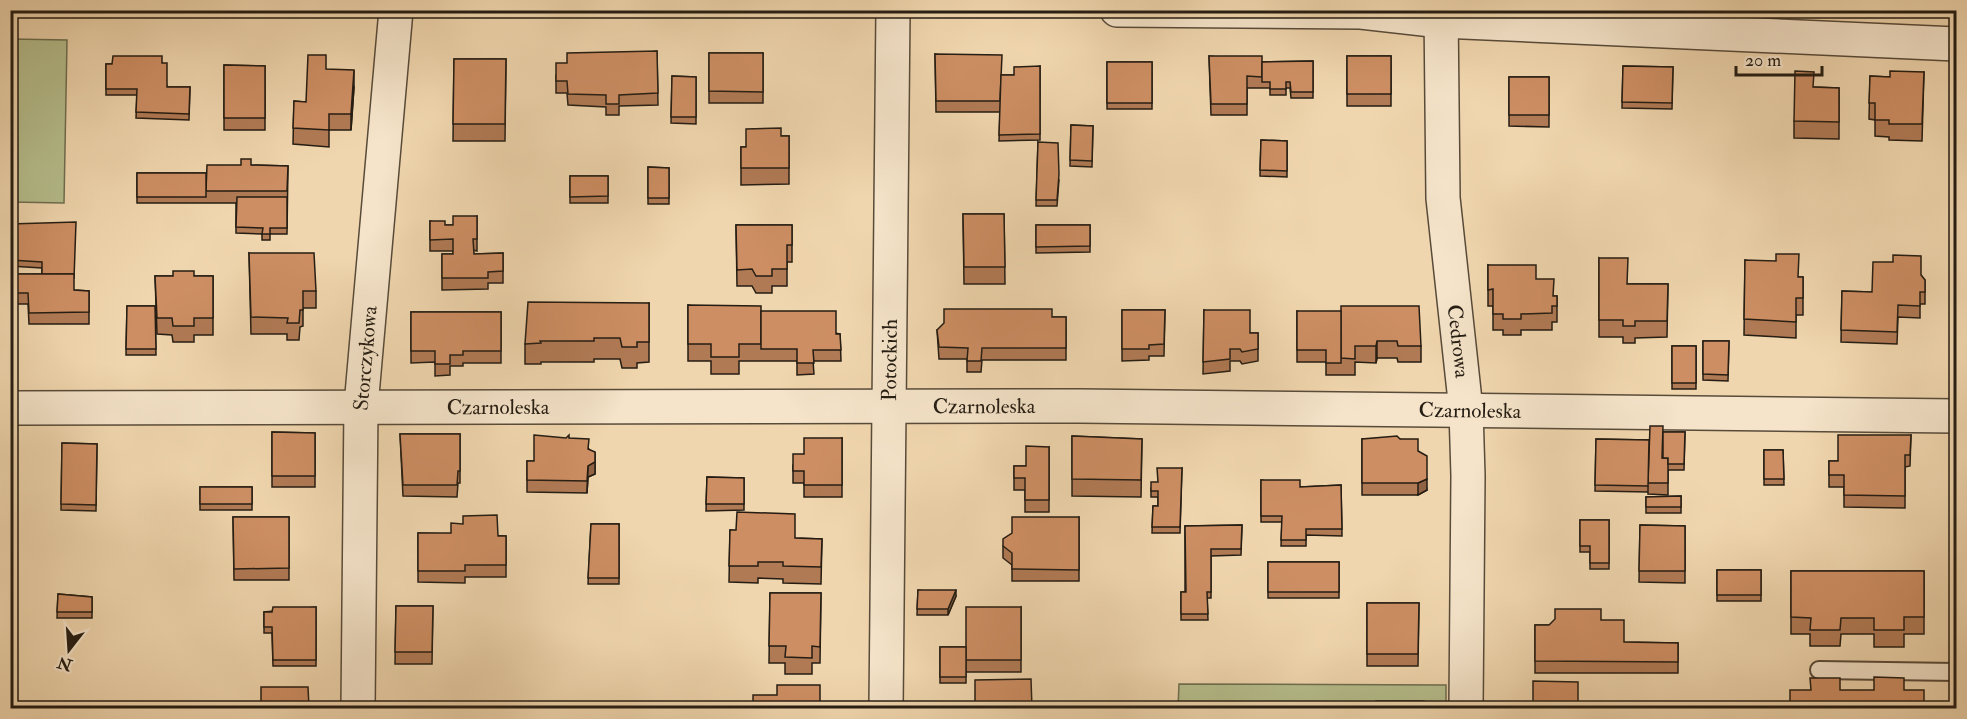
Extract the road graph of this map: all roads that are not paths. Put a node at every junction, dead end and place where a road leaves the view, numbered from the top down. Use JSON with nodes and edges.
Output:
{"nodes":[{"id":1,"x":396,"y":10,"type":"edge"},
{"id":2,"x":893,"y":10,"type":"edge"},
{"id":3,"x":1117,"y":10,"type":"edge"},
{"id":4,"x":1441,"y":16,"type":"edge"},
{"id":5,"x":1956,"y":44,"type":"edge"},
{"id":6,"x":361,"y":406,"type":"junction"},
{"id":7,"x":891,"y":406,"type":"junction"},
{"id":8,"x":10,"y":408,"type":"edge"},
{"id":9,"x":1466,"y":410,"type":"junction"},
{"id":10,"x":1956,"y":416,"type":"edge"},
{"id":11,"x":1819,"y":670,"type":"dead end"},
{"id":12,"x":1956,"y":672,"type":"edge"},
{"id":13,"x":358,"y":708,"type":"edge"},
{"id":14,"x":886,"y":708,"type":"edge"},
{"id":15,"x":1466,"y":708,"type":"edge"}],
"edges":[{"from":1,"to":6,"type":"street","name":"Storczykowa"},
{"from":2,"to":7,"type":"street","name":"Potockich"},
{"from":3,"to":4,"type":"street"},
{"from":4,"to":5,"type":"street"},
{"from":4,"to":9,"type":"street","name":"Cedrowa"},
{"from":6,"to":7,"type":"street","name":"Czarnoleska"},
{"from":6,"to":8,"type":"street","name":"Czarnoleska"},
{"from":6,"to":13,"type":"street","name":"Storczykowa"},
{"from":7,"to":9,"type":"street","name":"Czarnoleska"},
{"from":7,"to":14,"type":"street","name":"Potockich"},
{"from":9,"to":10,"type":"street","name":"Czarnoleska"},
{"from":9,"to":15,"type":"street","name":"Cedrowa"},
{"from":11,"to":12,"type":"lane"}]}
